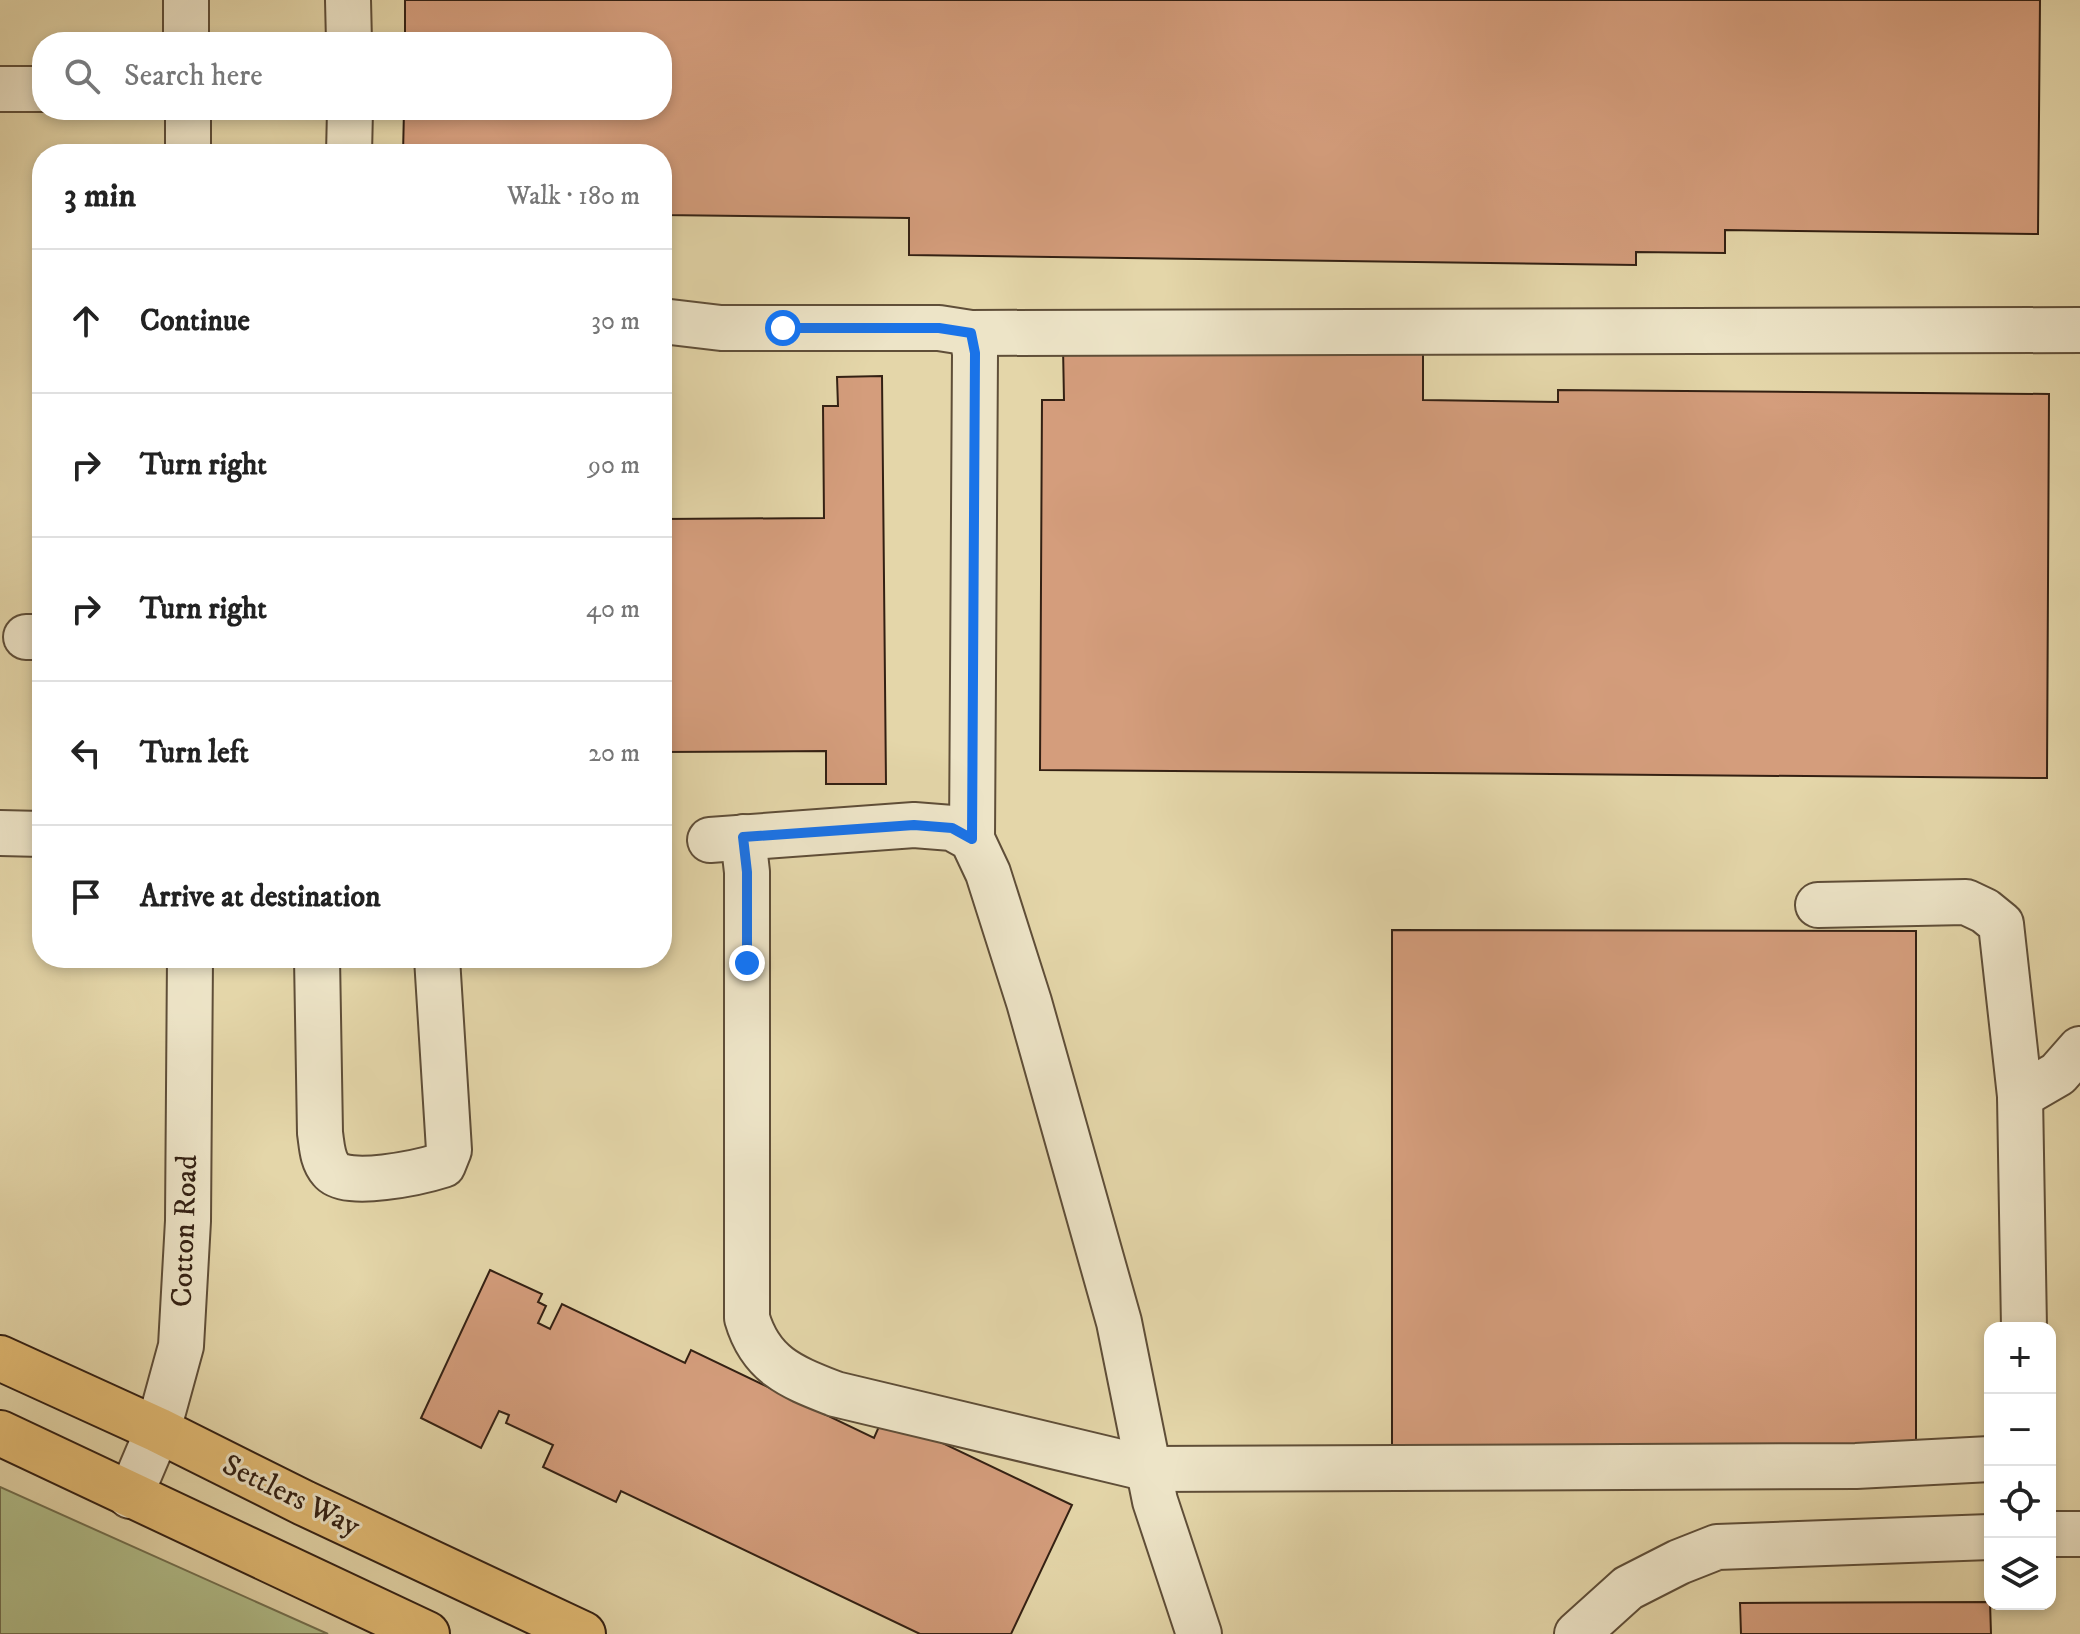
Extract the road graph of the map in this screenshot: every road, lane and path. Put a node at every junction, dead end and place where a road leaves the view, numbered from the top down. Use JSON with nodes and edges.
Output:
{"nodes":[{"id":1,"x":186,"y":0,"type":"edge"},
{"id":2,"x":348,"y":0,"type":"edge"},
{"id":3,"x":186,"y":32,"type":"edge"},
{"id":4,"x":349,"y":32,"type":"edge"},
{"id":5,"x":0,"y":89,"type":"edge"},
{"id":6,"x":32,"y":89,"type":"edge"},
{"id":7,"x":188,"y":120,"type":"edge"},
{"id":8,"x":350,"y":120,"type":"edge"},
{"id":9,"x":188,"y":144,"type":"edge"},
{"id":10,"x":349,"y":144,"type":"edge"},
{"id":11,"x":672,"y":322,"type":"edge"},
{"id":12,"x":2080,"y":330,"type":"edge"},
{"id":13,"x":971,"y":333,"type":"junction"},
{"id":14,"x":0,"y":833,"type":"edge"},
{"id":15,"x":32,"y":834,"type":"edge"},
{"id":16,"x":972,"y":839,"type":"junction"},
{"id":17,"x":1818,"y":905,"type":"dead end"},
{"id":18,"x":190,"y":968,"type":"edge"},
{"id":19,"x":317,"y":968,"type":"edge"},
{"id":20,"x":438,"y":968,"type":"edge"},
{"id":21,"x":2080,"y":1049,"type":"edge"},
{"id":22,"x":2020,"y":1096,"type":"junction"},
{"id":23,"x":2024,"y":1322,"type":"edge"},
{"id":24,"x":0,"y":1358,"type":"edge"},
{"id":25,"x":158,"y":1430,"type":"junction"},
{"id":26,"x":0,"y":1433,"type":"edge"},
{"id":27,"x":1984,"y":1459,"type":"edge"},
{"id":28,"x":1149,"y":1469,"type":"junction"},
{"id":29,"x":130,"y":1496,"type":"junction"},
{"id":30,"x":2056,"y":1534,"type":"edge"},
{"id":31,"x":2080,"y":1534,"type":"edge"},
{"id":32,"x":1984,"y":1537,"type":"edge"},
{"id":33,"x":427,"y":1634,"type":"edge"},
{"id":34,"x":583,"y":1634,"type":"edge"},
{"id":35,"x":1199,"y":1634,"type":"edge"},
{"id":36,"x":1577,"y":1634,"type":"edge"}],
"edges":[{"from":1,"to":3,"type":"street"},
{"from":2,"to":4,"type":"street"},
{"from":5,"to":6,"type":"street"},
{"from":7,"to":9,"type":"street"},
{"from":8,"to":10,"type":"street"},
{"from":11,"to":13,"type":"street"},
{"from":12,"to":13,"type":"street"},
{"from":13,"to":16,"type":"street"},
{"from":14,"to":15,"type":"street"},
{"from":16,"to":28,"type":"street"},
{"from":16,"to":28,"type":"street"},
{"from":17,"to":22,"type":"street"},
{"from":18,"to":25,"type":"street","name":"Cotton Road"},
{"from":19,"to":20,"type":"street"},
{"from":21,"to":22,"type":"street"},
{"from":22,"to":23,"type":"street"},
{"from":24,"to":25,"type":"main road","name":"Settlers Way"},
{"from":25,"to":29,"type":"street","name":"Cotton Road"},
{"from":25,"to":34,"type":"main road","name":"Settlers Way"},
{"from":26,"to":29,"type":"main road"},
{"from":27,"to":28,"type":"street"},
{"from":28,"to":35,"type":"street"},
{"from":29,"to":33,"type":"main road"},
{"from":30,"to":31,"type":"street"},
{"from":32,"to":36,"type":"street"}]}
